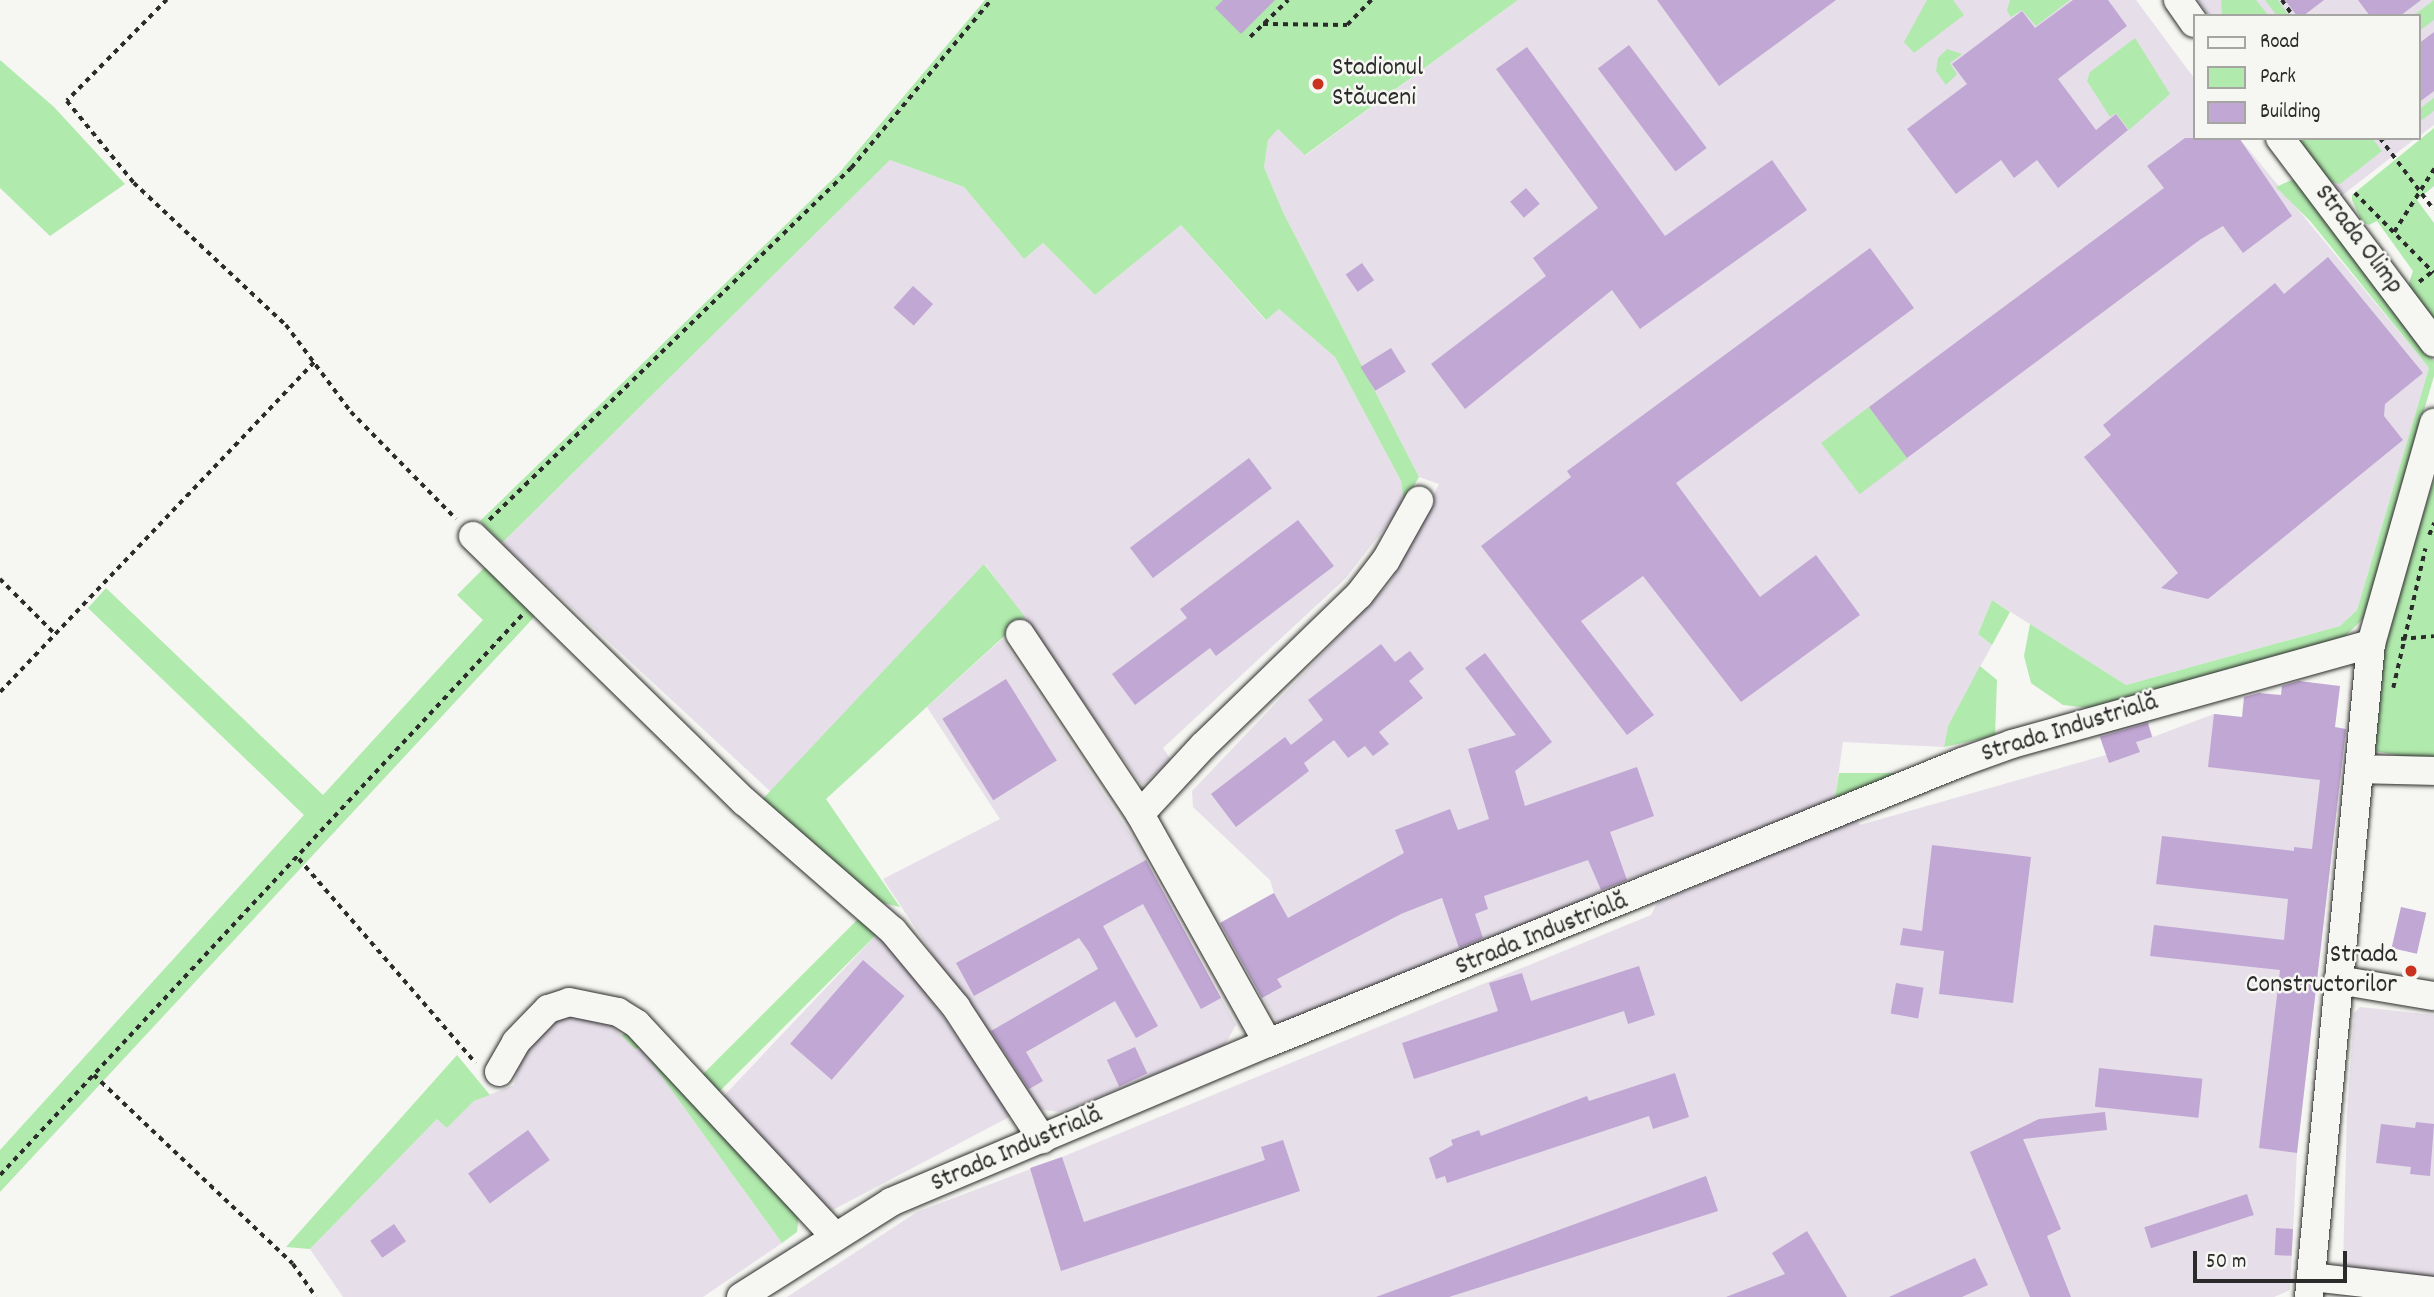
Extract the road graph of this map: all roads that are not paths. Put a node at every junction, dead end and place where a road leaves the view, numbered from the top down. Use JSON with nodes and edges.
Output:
{"nodes":[{"id":1,"x":2178,"y":0,"type":"edge"},
{"id":2,"x":2192,"y":20,"type":"edge"},
{"id":3,"x":2282,"y":140,"type":"edge"},
{"id":4,"x":2434,"y":342,"type":"edge"},
{"id":5,"x":2434,"y":423,"type":"edge"},
{"id":6,"x":2428,"y":457,"type":"edge"},
{"id":7,"x":1419,"y":501,"type":"dead end"},
{"id":8,"x":473,"y":536,"type":"road end"},
{"id":9,"x":1020,"y":634,"type":"dead end"},
{"id":10,"x":2371,"y":644,"type":"junction"},
{"id":11,"x":2359,"y":769,"type":"junction"},
{"id":12,"x":2434,"y":771,"type":"edge"},
{"id":13,"x":1140,"y":814,"type":"junction"},
{"id":14,"x":2338,"y":980,"type":"junction"},
{"id":15,"x":2434,"y":996,"type":"edge"},
{"id":16,"x":1268,"y":1043,"type":"junction"},
{"id":17,"x":491,"y":1071,"type":"road end"},
{"id":18,"x":1042,"y":1139,"type":"junction"},
{"id":19,"x":834,"y":1235,"type":"junction"},
{"id":20,"x":2310,"y":1287,"type":"edge"},
{"id":21,"x":2434,"y":1291,"type":"edge"},
{"id":22,"x":741,"y":1297,"type":"edge"}],
"edges":[{"from":1,"to":2,"type":"street"},
{"from":3,"to":4,"type":"street","name":"Strada Olimp"},
{"from":5,"to":6,"type":"street"},
{"from":6,"to":10,"type":"street"},
{"from":7,"to":13,"type":"street"},
{"from":8,"to":18,"type":"street"},
{"from":9,"to":13,"type":"street"},
{"from":10,"to":11,"type":"street"},
{"from":10,"to":16,"type":"street","name":"Strada Industrială"},
{"from":11,"to":12,"type":"street"},
{"from":11,"to":14,"type":"street"},
{"from":13,"to":16,"type":"street"},
{"from":14,"to":15,"type":"street"},
{"from":14,"to":20,"type":"street"},
{"from":16,"to":18,"type":"street","name":"Strada Industrială"},
{"from":17,"to":19,"type":"street"},
{"from":18,"to":19,"type":"street","name":"Strada Industrială"},
{"from":19,"to":22,"type":"street","name":"Strada Industrială"},
{"from":20,"to":21,"type":"street"}]}
